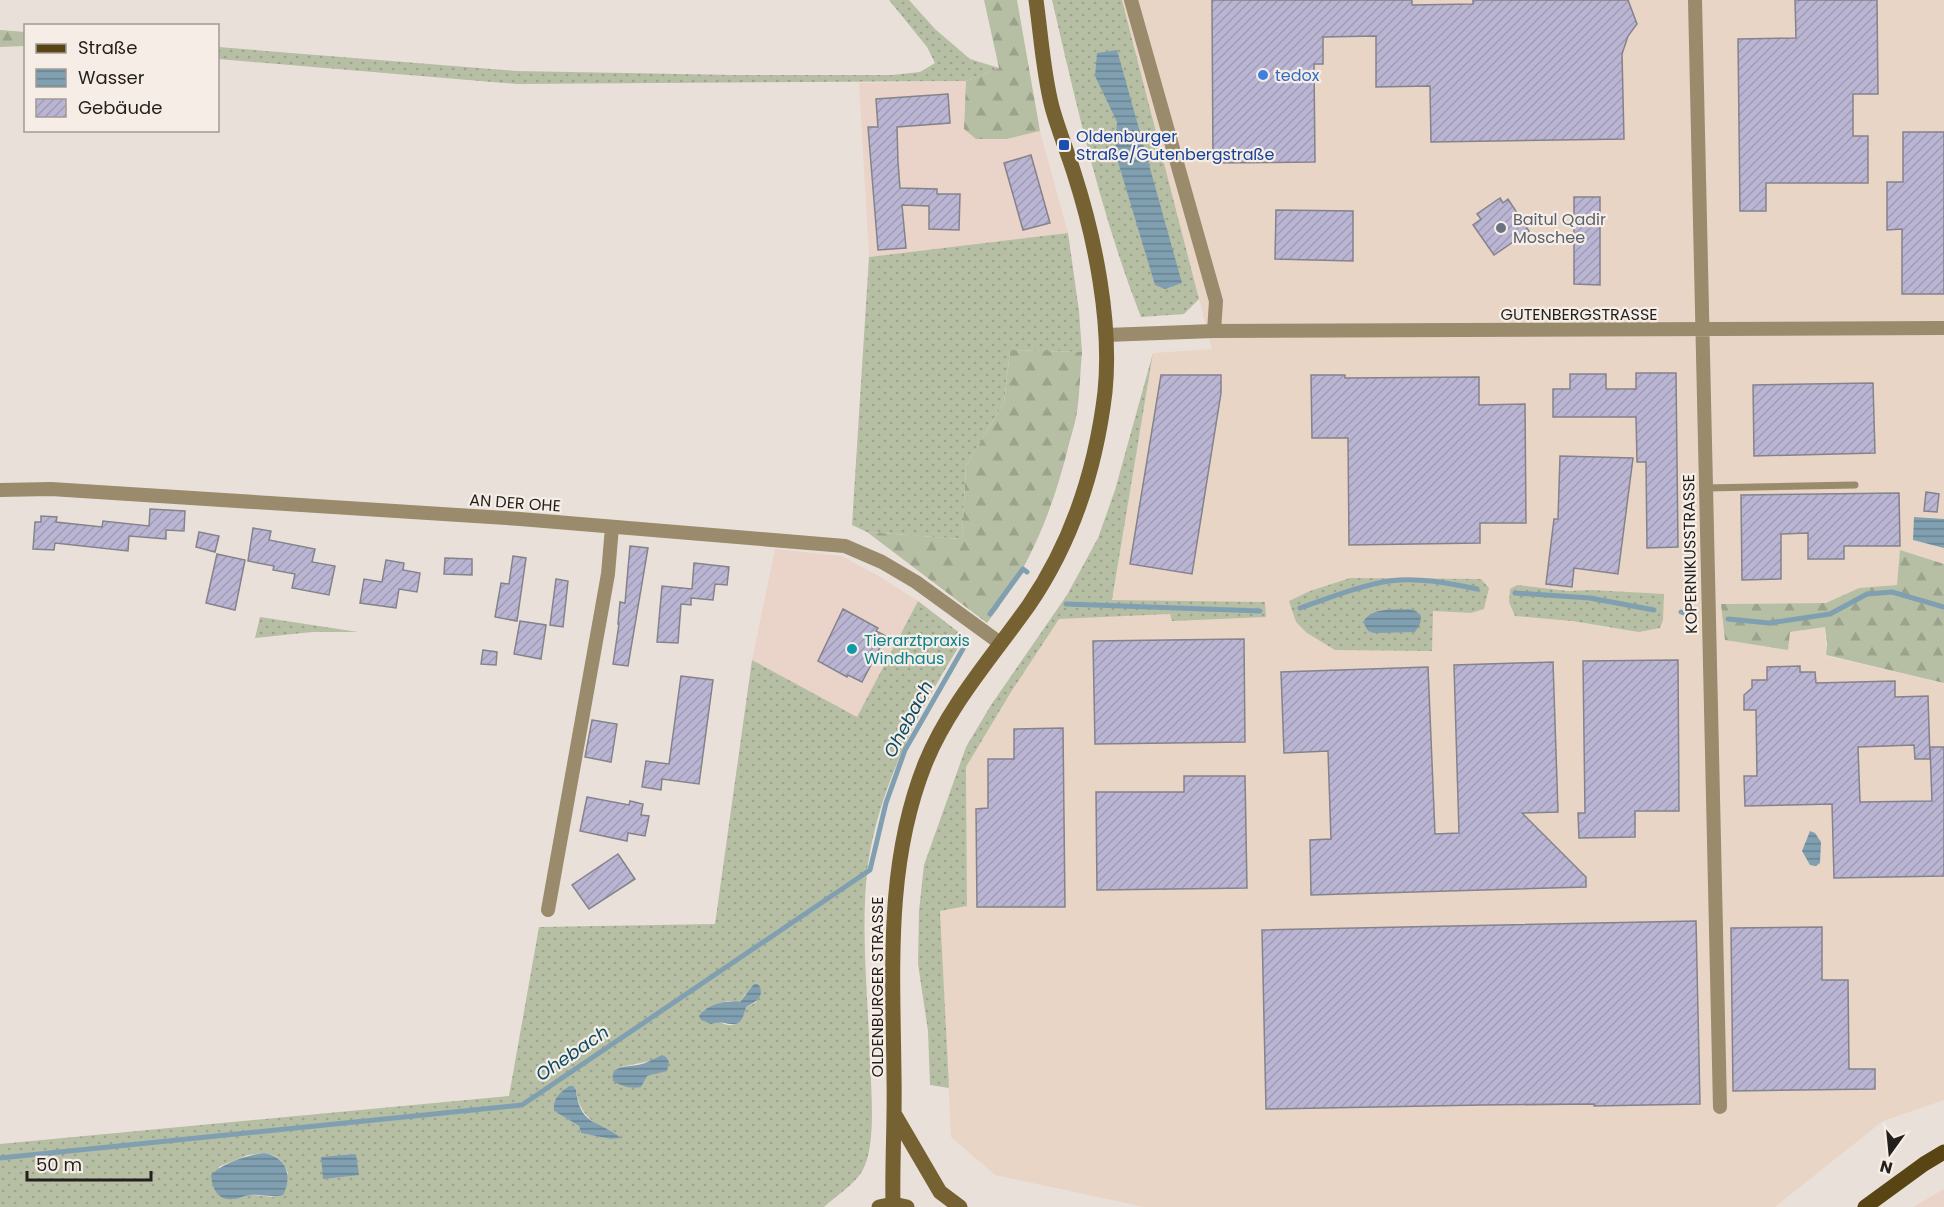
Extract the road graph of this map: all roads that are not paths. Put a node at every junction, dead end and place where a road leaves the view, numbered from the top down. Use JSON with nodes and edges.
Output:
{"nodes":[{"id":1,"x":1036,"y":0,"type":"edge"},
{"id":2,"x":1131,"y":0,"type":"edge"},
{"id":3,"x":1695,"y":0,"type":"edge"},
{"id":4,"x":1944,"y":328,"type":"edge"},
{"id":5,"x":1701,"y":330,"type":"junction"},
{"id":6,"x":1214,"y":331,"type":"junction"},
{"id":7,"x":1106,"y":335,"type":"junction"},
{"id":8,"x":1855,"y":485,"type":"dead end"},
{"id":9,"x":1705,"y":488,"type":"junction"},
{"id":10,"x":0,"y":490,"type":"edge"},
{"id":11,"x":612,"y":527,"type":"junction"},
{"id":12,"x":1000,"y":643,"type":"junction"},
{"id":13,"x":548,"y":910,"type":"dead end"},
{"id":14,"x":1720,"y":1107,"type":"dead end"},
{"id":15,"x":895,"y":1114,"type":"junction"},
{"id":16,"x":1944,"y":1152,"type":"edge"},
{"id":17,"x":893,"y":1206,"type":"edge"},
{"id":18,"x":960,"y":1207,"type":"edge"},
{"id":19,"x":1865,"y":1207,"type":"edge"}],
"edges":[{"from":1,"to":7,"type":"main road","name":"OLDENBURGER STRASSE"},
{"from":2,"to":6,"type":"street"},
{"from":3,"to":5,"type":"street","name":"KOPERNIKUSSTRASSE"},
{"from":4,"to":5,"type":"street","name":"GUTENBERGSTRASSE"},
{"from":5,"to":6,"type":"street","name":"GUTENBERGSTRASSE"},
{"from":5,"to":9,"type":"street","name":"KOPERNIKUSSTRASSE"},
{"from":6,"to":7,"type":"street","name":"GUTENBERGSTRASSE"},
{"from":7,"to":12,"type":"main road","name":"OLDENBURGER STRASSE"},
{"from":8,"to":9,"type":"lane"},
{"from":9,"to":14,"type":"street","name":"KOPERNIKUSSTRASSE"},
{"from":10,"to":11,"type":"street","name":"AN DER OHE"},
{"from":11,"to":12,"type":"street","name":"AN DER OHE"},
{"from":11,"to":13,"type":"street"},
{"from":12,"to":15,"type":"main road","name":"OLDENBURGER STRASSE"},
{"from":15,"to":17,"type":"main road","name":"OLDENBURGER STRASSE"},
{"from":15,"to":18,"type":"main road"},
{"from":16,"to":19,"type":"main road"}]}
